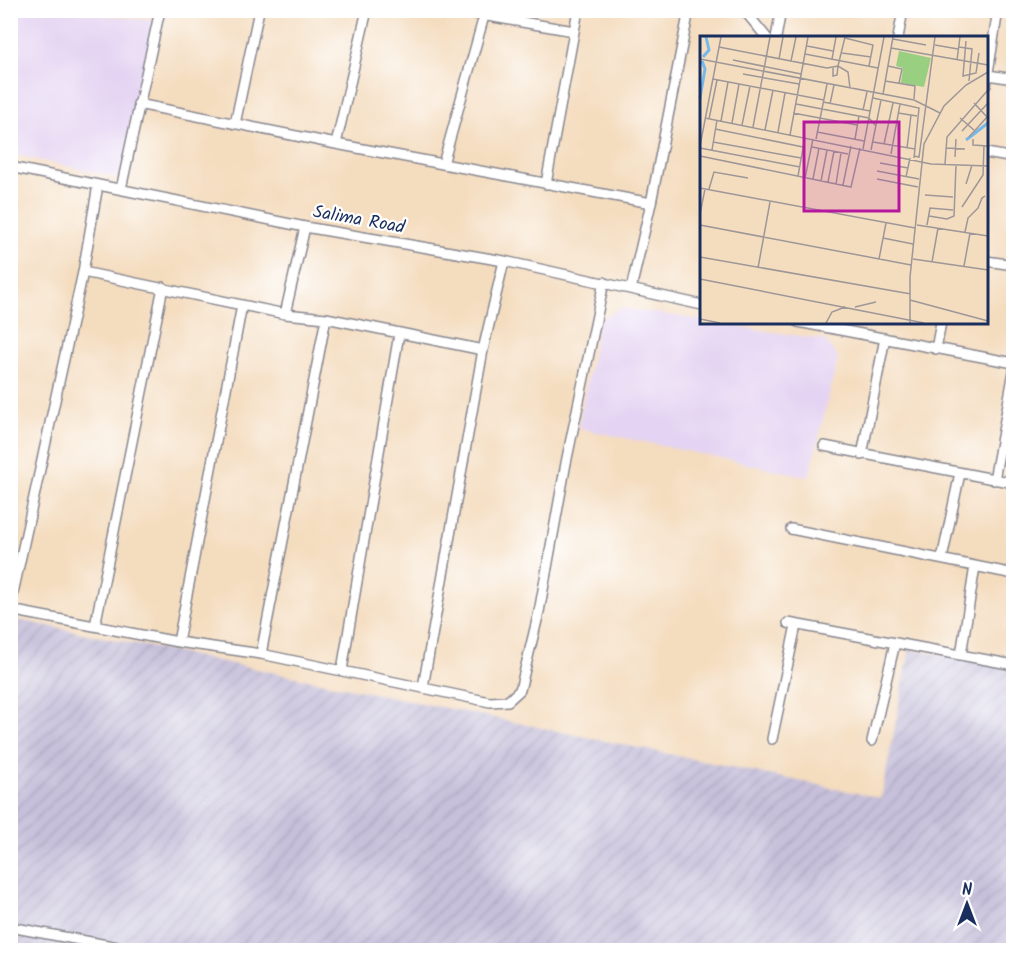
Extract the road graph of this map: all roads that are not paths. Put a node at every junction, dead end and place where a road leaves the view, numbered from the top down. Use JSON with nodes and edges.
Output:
{"nodes":[{"id":1,"x":160,"y":10,"type":"edge"},
{"id":2,"x":368,"y":10,"type":"edge"},
{"id":3,"x":453,"y":10,"type":"edge"},
{"id":4,"x":578,"y":10,"type":"edge"},
{"id":5,"x":689,"y":10,"type":"edge"},
{"id":6,"x":744,"y":10,"type":"edge"},
{"id":7,"x":781,"y":10,"type":"edge"},
{"id":8,"x":903,"y":10,"type":"edge"},
{"id":9,"x":998,"y":10,"type":"edge"},
{"id":10,"x":258,"y":15,"type":"dead end"},
{"id":11,"x":484,"y":16,"type":"junction"},
{"id":12,"x":574,"y":31,"type":"junction"},
{"id":13,"x":765,"y":36,"type":"edge"},
{"id":14,"x":776,"y":36,"type":"edge"},
{"id":15,"x":898,"y":36,"type":"edge"},
{"id":16,"x":988,"y":74,"type":"edge"},
{"id":17,"x":1014,"y":79,"type":"edge"},
{"id":18,"x":988,"y":80,"type":"edge"},
{"id":19,"x":138,"y":104,"type":"junction"},
{"id":20,"x":235,"y":124,"type":"junction"},
{"id":21,"x":336,"y":144,"type":"junction"},
{"id":22,"x":988,"y":153,"type":"edge"},
{"id":23,"x":1014,"y":158,"type":"edge"},
{"id":24,"x":443,"y":164,"type":"junction"},
{"id":25,"x":10,"y":167,"type":"edge"},
{"id":26,"x":546,"y":184,"type":"junction"},
{"id":27,"x":98,"y":185,"type":"junction"},
{"id":28,"x":122,"y":189,"type":"junction"},
{"id":29,"x":651,"y":203,"type":"junction"},
{"id":30,"x":305,"y":227,"type":"junction"},
{"id":31,"x":504,"y":261,"type":"junction"},
{"id":32,"x":988,"y":261,"type":"edge"},
{"id":33,"x":1014,"y":265,"type":"edge"},
{"id":34,"x":83,"y":272,"type":"junction"},
{"id":35,"x":604,"y":282,"type":"junction"},
{"id":36,"x":163,"y":287,"type":"junction"},
{"id":37,"x":631,"y":289,"type":"junction"},
{"id":38,"x":242,"y":305,"type":"junction"},
{"id":39,"x":700,"y":305,"type":"edge"},
{"id":40,"x":285,"y":314,"type":"junction"},
{"id":41,"x":326,"y":318,"type":"junction"},
{"id":42,"x":809,"y":324,"type":"edge"},
{"id":43,"x":941,"y":324,"type":"edge"},
{"id":44,"x":399,"y":334,"type":"junction"},
{"id":45,"x":885,"y":338,"type":"junction"},
{"id":46,"x":936,"y":349,"type":"junction"},
{"id":47,"x":483,"y":350,"type":"junction"},
{"id":48,"x":1014,"y":363,"type":"edge"},
{"id":49,"x":1014,"y":371,"type":"edge"},
{"id":50,"x":824,"y":446,"type":"dead end"},
{"id":51,"x":862,"y":455,"type":"junction"},
{"id":52,"x":960,"y":473,"type":"junction"},
{"id":53,"x":994,"y":480,"type":"junction"},
{"id":54,"x":1014,"y":483,"type":"edge"},
{"id":55,"x":791,"y":529,"type":"dead end"},
{"id":56,"x":942,"y":560,"type":"junction"},
{"id":57,"x":975,"y":566,"type":"junction"},
{"id":58,"x":1014,"y":574,"type":"edge"},
{"id":59,"x":10,"y":608,"type":"edge"},
{"id":60,"x":94,"y":626,"type":"junction"},
{"id":61,"x":178,"y":642,"type":"junction"},
{"id":62,"x":895,"y":643,"type":"junction"},
{"id":63,"x":261,"y":654,"type":"junction"},
{"id":64,"x":961,"y":655,"type":"junction"},
{"id":65,"x":1014,"y":665,"type":"edge"},
{"id":66,"x":342,"y":670,"type":"junction"},
{"id":67,"x":423,"y":687,"type":"junction"},
{"id":68,"x":771,"y":739,"type":"dead end"},
{"id":69,"x":872,"y":741,"type":"dead end"},
{"id":70,"x":10,"y":927,"type":"edge"},
{"id":71,"x":134,"y":951,"type":"edge"}],
"edges":[{"from":1,"to":19,"type":"street"},
{"from":2,"to":21,"type":"street"},
{"from":3,"to":11,"type":"street"},
{"from":4,"to":12,"type":"street"},
{"from":5,"to":29,"type":"street"},
{"from":6,"to":13,"type":"street"},
{"from":7,"to":14,"type":"street"},
{"from":8,"to":15,"type":"street"},
{"from":9,"to":16,"type":"street"},
{"from":10,"to":20,"type":"street"},
{"from":11,"to":12,"type":"street"},
{"from":11,"to":24,"type":"street"},
{"from":12,"to":26,"type":"street"},
{"from":17,"to":18,"type":"street"},
{"from":19,"to":20,"type":"street"},
{"from":19,"to":28,"type":"street"},
{"from":20,"to":21,"type":"street"},
{"from":21,"to":24,"type":"street"},
{"from":22,"to":23,"type":"street"},
{"from":24,"to":26,"type":"street"},
{"from":25,"to":27,"type":"street","name":"Salima Road"},
{"from":26,"to":29,"type":"street"},
{"from":27,"to":28,"type":"street","name":"Salima Road"},
{"from":27,"to":34,"type":"street"},
{"from":28,"to":30,"type":"street","name":"Salima Road"},
{"from":29,"to":37,"type":"street"},
{"from":30,"to":31,"type":"street","name":"Salima Road"},
{"from":30,"to":40,"type":"street"},
{"from":31,"to":35,"type":"street","name":"Salima Road"},
{"from":31,"to":47,"type":"street"},
{"from":32,"to":33,"type":"street"},
{"from":34,"to":36,"type":"street"},
{"from":34,"to":59,"type":"street"},
{"from":35,"to":37,"type":"street","name":"Salima Road"},
{"from":35,"to":67,"type":"street"},
{"from":36,"to":38,"type":"street"},
{"from":36,"to":60,"type":"street"},
{"from":37,"to":39,"type":"street","name":"Salima Road"},
{"from":38,"to":40,"type":"street"},
{"from":38,"to":61,"type":"street"},
{"from":40,"to":41,"type":"street"},
{"from":41,"to":44,"type":"street"},
{"from":41,"to":63,"type":"street"},
{"from":42,"to":45,"type":"street"},
{"from":43,"to":46,"type":"street"},
{"from":44,"to":47,"type":"street"},
{"from":44,"to":66,"type":"street"},
{"from":45,"to":46,"type":"street"},
{"from":45,"to":51,"type":"street"},
{"from":46,"to":48,"type":"street"},
{"from":47,"to":67,"type":"street"},
{"from":49,"to":53,"type":"street"},
{"from":50,"to":51,"type":"street"},
{"from":51,"to":52,"type":"street"},
{"from":52,"to":53,"type":"street"},
{"from":52,"to":56,"type":"street"},
{"from":53,"to":54,"type":"street"},
{"from":55,"to":56,"type":"street"},
{"from":56,"to":57,"type":"street"},
{"from":57,"to":58,"type":"street"},
{"from":57,"to":64,"type":"street"},
{"from":59,"to":60,"type":"street"},
{"from":60,"to":61,"type":"street"},
{"from":61,"to":63,"type":"street"},
{"from":62,"to":64,"type":"street"},
{"from":62,"to":68,"type":"street"},
{"from":62,"to":69,"type":"street"},
{"from":63,"to":66,"type":"street"},
{"from":64,"to":65,"type":"street"},
{"from":66,"to":67,"type":"street"},
{"from":70,"to":71,"type":"street"}]}
